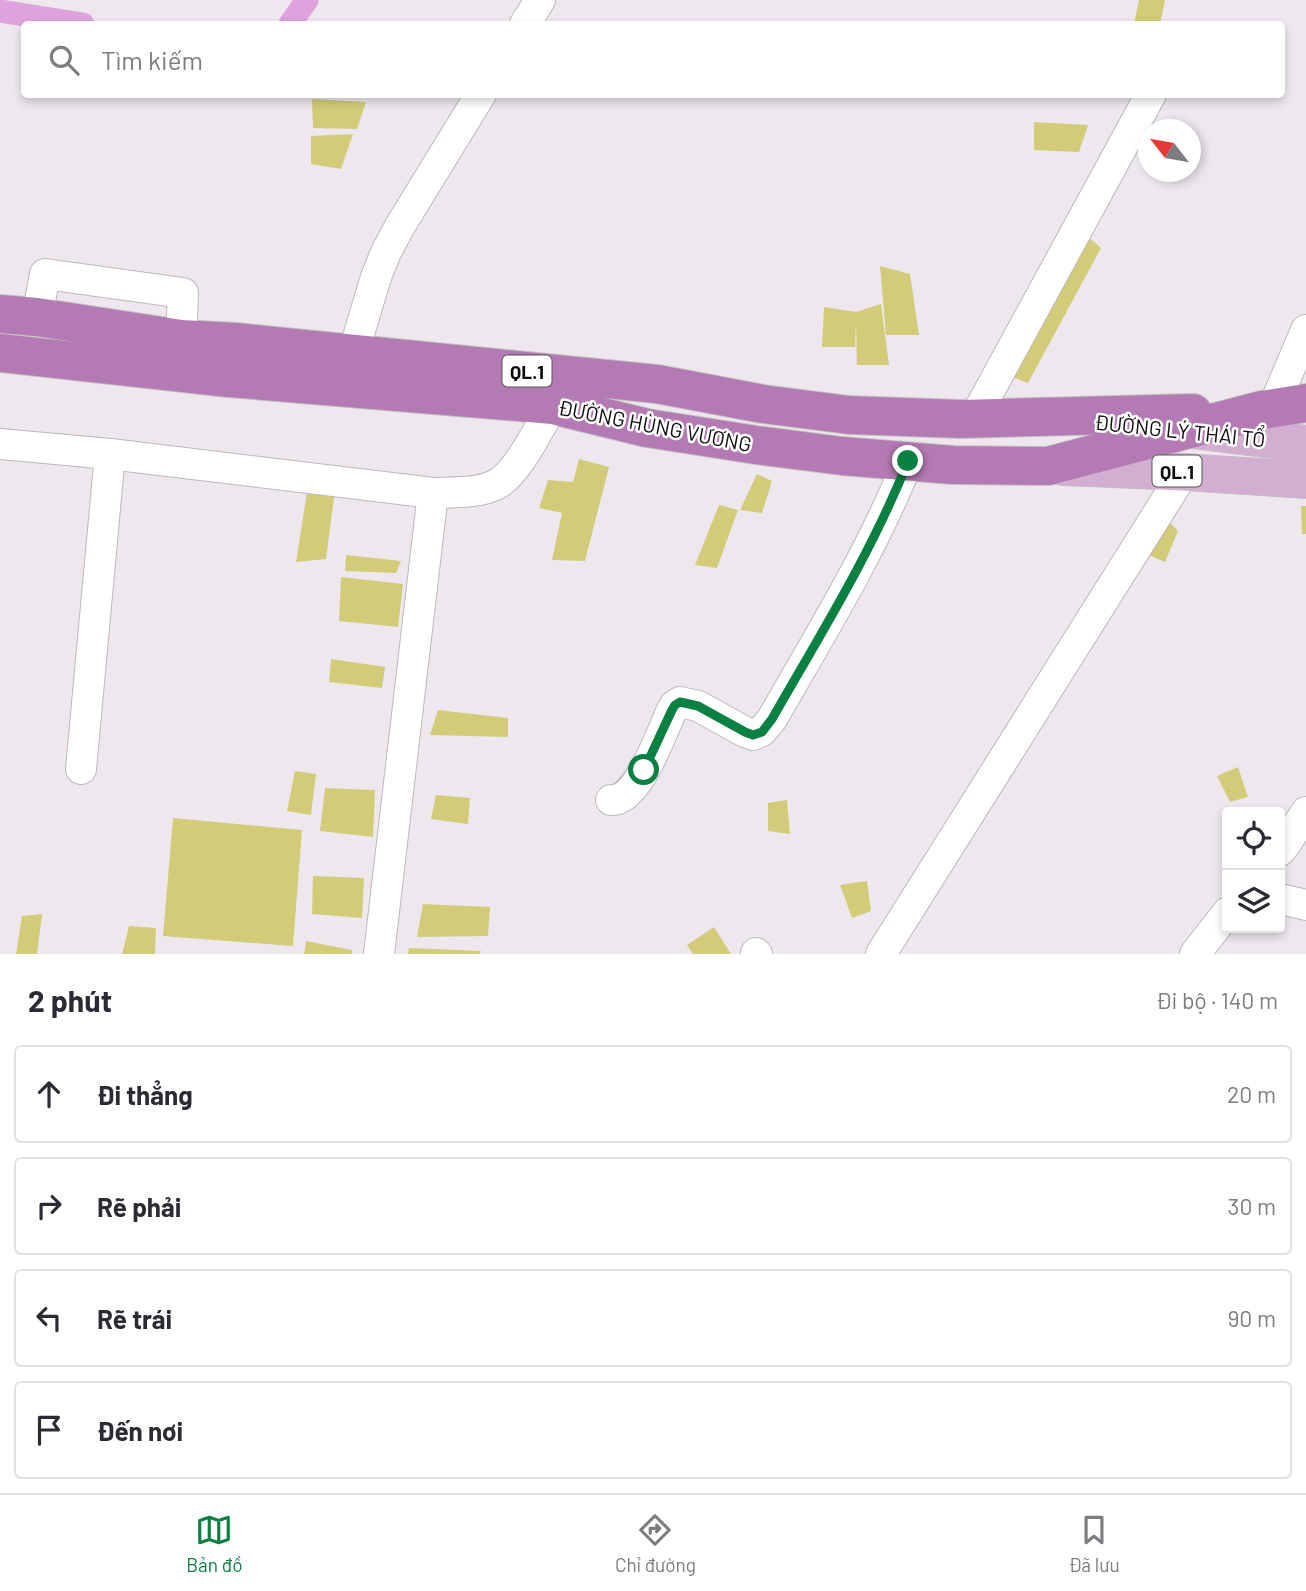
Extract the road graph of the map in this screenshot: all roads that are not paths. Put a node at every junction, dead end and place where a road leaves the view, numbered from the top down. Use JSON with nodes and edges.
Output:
{"nodes":[{"id":1,"x":540,"y":0,"type":"edge"},
{"id":2,"x":527,"y":21,"type":"edge"},
{"id":3,"x":479,"y":98,"type":"edge"},
{"id":4,"x":1149,"y":98,"type":"edge"},
{"id":5,"x":18,"y":316,"type":"edge"},
{"id":6,"x":1306,"y":330,"type":"edge"},
{"id":7,"x":0,"y":354,"type":"edge"},
{"id":8,"x":353,"y":354,"type":"junction"},
{"id":9,"x":232,"y":360,"type":"junction"},
{"id":10,"x":552,"y":404,"type":"junction"},
{"id":11,"x":1280,"y":407,"type":"edge"},
{"id":12,"x":1053,"y":417,"type":"junction"},
{"id":13,"x":974,"y":419,"type":"junction"},
{"id":14,"x":1189,"y":429,"type":"junction"},
{"id":15,"x":0,"y":444,"type":"edge"},
{"id":16,"x":1306,"y":444,"type":"edge"},
{"id":17,"x":110,"y":454,"type":"junction"},
{"id":18,"x":908,"y":461,"type":"junction"},
{"id":19,"x":1048,"y":466,"type":"junction"},
{"id":20,"x":1184,"y":472,"type":"junction"},
{"id":21,"x":1306,"y":480,"type":"edge"},
{"id":22,"x":433,"y":493,"type":"junction"},
{"id":23,"x":81,"y":769,"type":"dead end"},
{"id":24,"x":611,"y":800,"type":"dead end"},
{"id":25,"x":1306,"y":812,"type":"edge"},
{"id":26,"x":1285,"y":845,"type":"edge"},
{"id":27,"x":1285,"y":900,"type":"edge"},
{"id":28,"x":1306,"y":905,"type":"edge"},
{"id":29,"x":1222,"y":919,"type":"edge"},
{"id":30,"x":379,"y":954,"type":"edge"},
{"id":31,"x":881,"y":954,"type":"edge"},
{"id":32,"x":1195,"y":954,"type":"edge"}],
"edges":[{"from":1,"to":2,"type":"street"},
{"from":3,"to":8,"type":"street"},
{"from":4,"to":13,"type":"street"},
{"from":5,"to":9,"type":"highway","name":"ĐƯỜNG HÙNG VƯƠNG","number":"QL.1"},
{"from":6,"to":11,"type":"street"},
{"from":7,"to":9,"type":"highway","name":"ĐƯỜNG HÙNG VƯƠNG","number":"QL.1"},
{"from":8,"to":9,"type":"highway","name":"ĐƯỜNG HÙNG VƯƠNG","number":"QL.1"},
{"from":8,"to":13,"type":"highway","name":"ĐƯỜNG HÙNG VƯƠNG","number":"QL.1"},
{"from":9,"to":10,"type":"highway","name":"ĐƯỜNG HÙNG VƯƠNG","number":"QL.1"},
{"from":10,"to":18,"type":"highway","name":"ĐƯỜNG HÙNG VƯƠNG","number":"QL.1"},
{"from":10,"to":22,"type":"street"},
{"from":11,"to":12,"type":"highway","name":"ĐƯỜNG HÙNG VƯƠNG","number":"QL.1"},
{"from":11,"to":14,"type":"highway","name":"ĐƯỜNG HÙNG VƯƠNG","number":"QL.1"},
{"from":12,"to":13,"type":"highway","name":"ĐƯỜNG HÙNG VƯƠNG","number":"QL.1"},
{"from":12,"to":14,"type":"main road","name":"ĐƯỜNG LÝ THÁI TỔ","number":"QL.1"},
{"from":14,"to":16,"type":"main road","name":"ĐƯỜNG LÝ THÁI TỔ","number":"QL.1"},
{"from":14,"to":19,"type":"highway","name":"ĐƯỜNG HÙNG VƯƠNG","number":"QL.1"},
{"from":15,"to":17,"type":"street"},
{"from":17,"to":22,"type":"street"},
{"from":17,"to":23,"type":"street"},
{"from":18,"to":19,"type":"highway","name":"ĐƯỜNG HÙNG VƯƠNG","number":"QL.1"},
{"from":18,"to":24,"type":"street"},
{"from":19,"to":20,"type":"main road","name":"ĐƯỜNG LÝ THÁI TỔ","number":"QL.1"},
{"from":20,"to":21,"type":"main road","name":"ĐƯỜNG LÝ THÁI TỔ","number":"QL.1"},
{"from":20,"to":31,"type":"street"},
{"from":22,"to":30,"type":"street"},
{"from":25,"to":26,"type":"street"},
{"from":27,"to":28,"type":"street"},
{"from":29,"to":32,"type":"street"}]}
